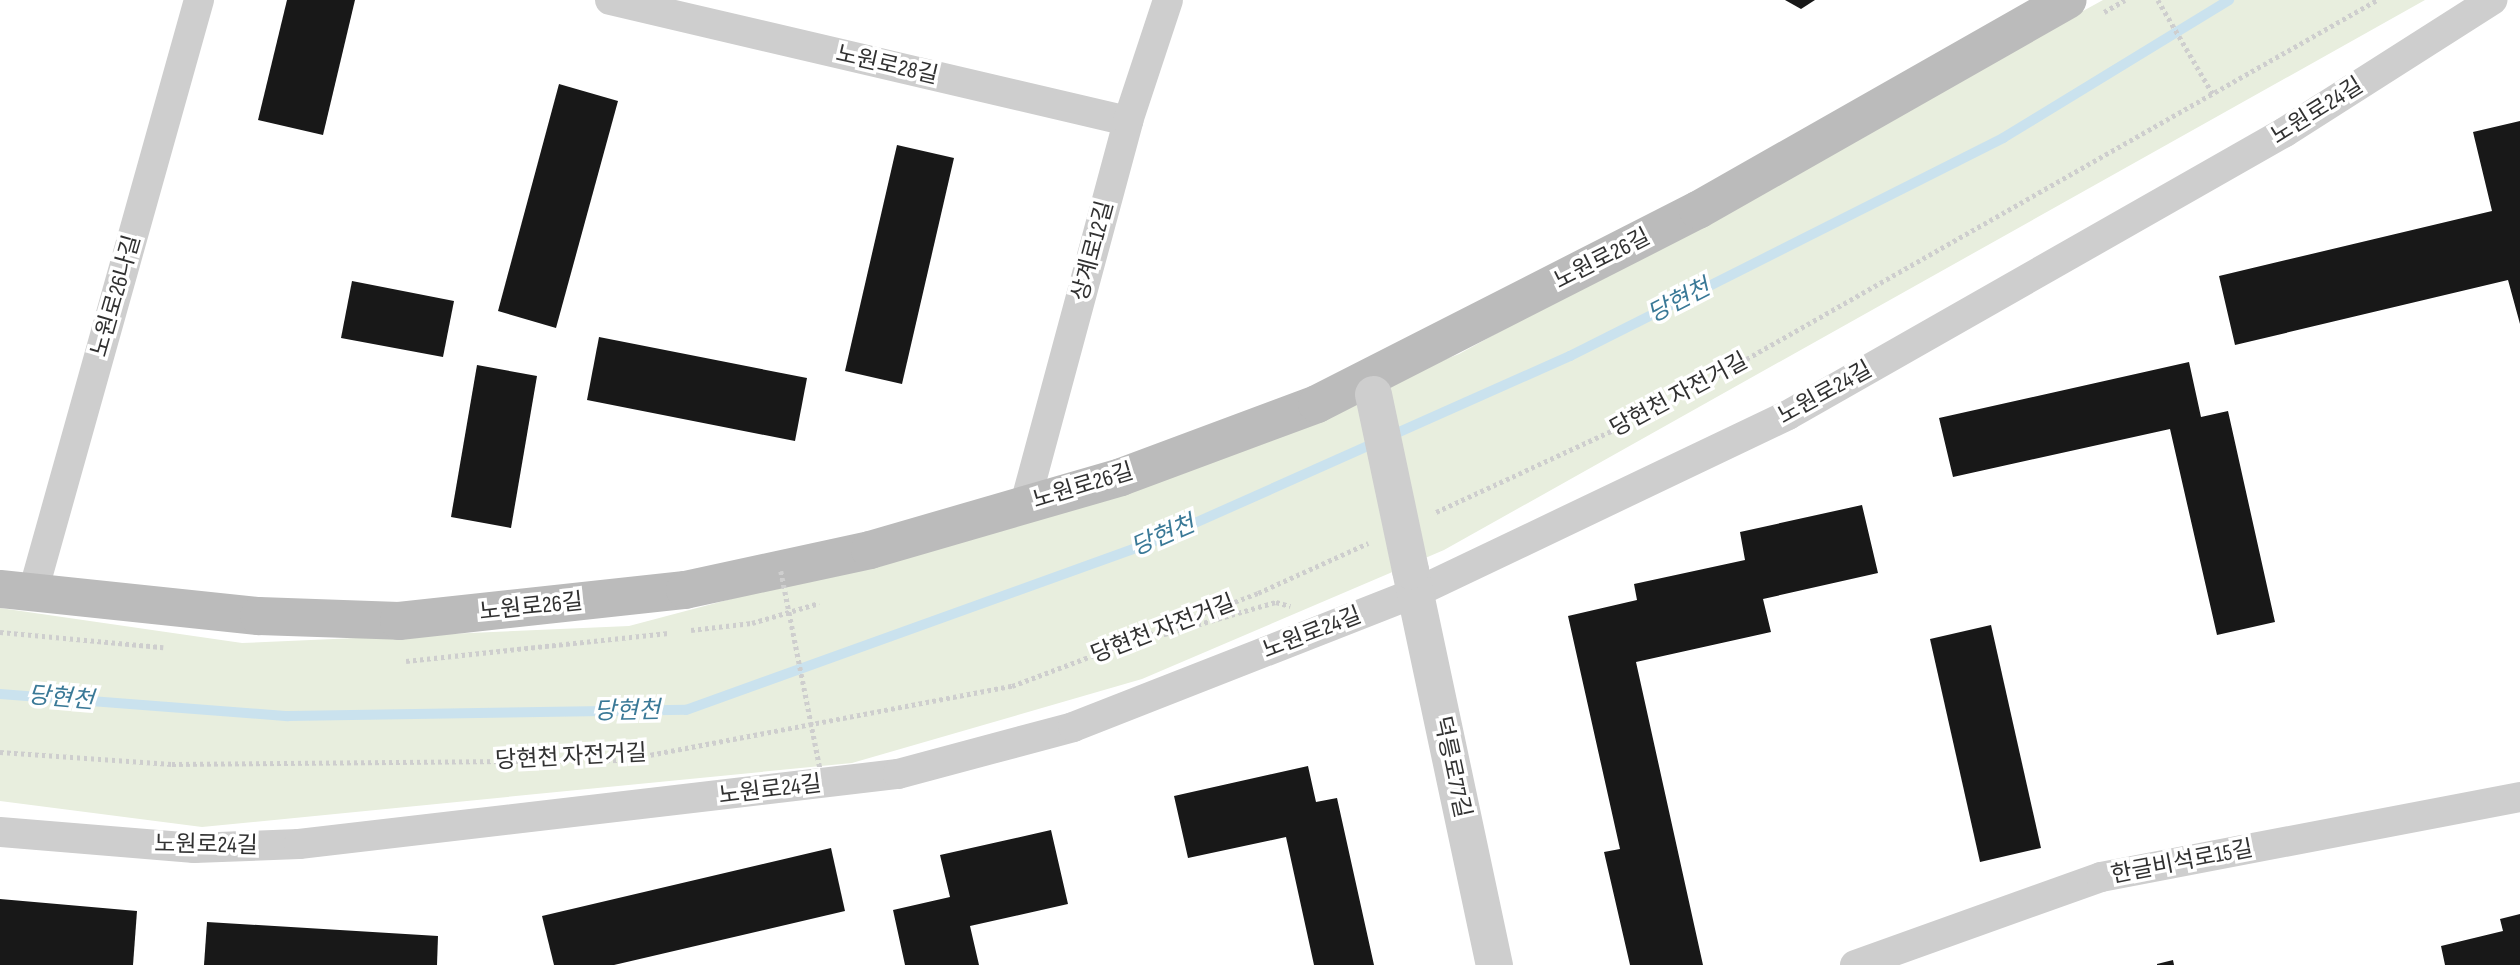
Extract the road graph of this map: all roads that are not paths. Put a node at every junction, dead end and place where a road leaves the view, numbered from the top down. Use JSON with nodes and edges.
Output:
{"nodes":[{"id":1,"x":199,"y":0,"type":"edge"},
{"id":2,"x":610,"y":0,"type":"edge"},
{"id":3,"x":1168,"y":0,"type":"edge"},
{"id":4,"x":2068,"y":0,"type":"edge"},
{"id":5,"x":2492,"y":0,"type":"edge"},
{"id":6,"x":657,"y":4,"type":"edge"},
{"id":7,"x":1128,"y":121,"type":"junction"},
{"id":8,"x":1371,"y":386,"type":"junction"},
{"id":9,"x":1025,"y":504,"type":"junction"},
{"id":10,"x":1413,"y":581,"type":"junction"},
{"id":11,"x":17,"y":591,"type":"edge"},
{"id":12,"x":2520,"y":797,"type":"edge"},
{"id":13,"x":0,"y":832,"type":"edge"},
{"id":14,"x":1494,"y":965,"type":"edge"},
{"id":15,"x":1855,"y":965,"type":"edge"}],
"edges":[{"from":1,"to":11,"type":"street","name":"노원로26나길"},
{"from":2,"to":6,"type":"street","name":"노원로28길"},
{"from":3,"to":7,"type":"street","name":"상계로12길"},
{"from":4,"to":8,"type":"main road","name":"노원로26길"},
{"from":5,"to":10,"type":"street","name":"노원로24길"},
{"from":6,"to":7,"type":"street","name":"노원로28길"},
{"from":7,"to":9,"type":"street","name":"상계로12길"},
{"from":8,"to":9,"type":"main road","name":"노원로26길"},
{"from":8,"to":10,"type":"street","name":"덕릉로77길","bridge":true},
{"from":9,"to":11,"type":"main road","name":"노원로26길"},
{"from":10,"to":13,"type":"street","name":"노원로24길"},
{"from":10,"to":14,"type":"street","name":"덕릉로77길"},
{"from":12,"to":15,"type":"street","name":"한글비석로15길"}]}
